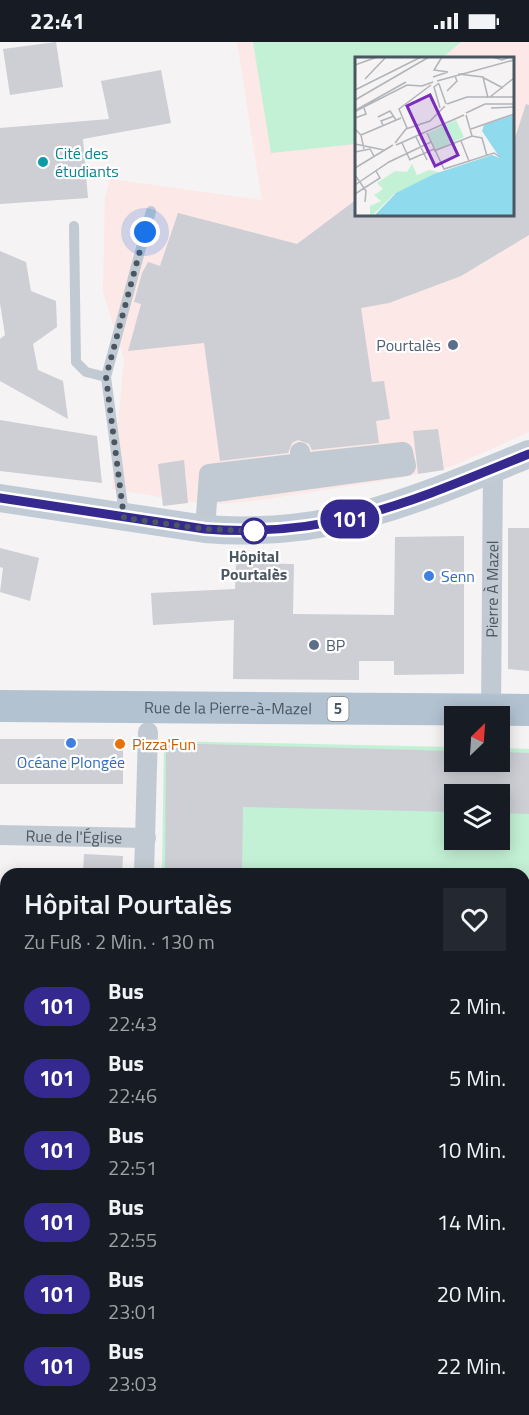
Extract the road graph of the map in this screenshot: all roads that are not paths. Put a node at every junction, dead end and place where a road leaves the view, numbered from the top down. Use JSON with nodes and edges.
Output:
{"nodes":[{"id":1,"x":151,"y":212,"type":"dead end"},
{"id":2,"x":74,"y":226,"type":"dead end"},
{"id":3,"x":106,"y":377,"type":"junction"},
{"id":4,"x":529,"y":454,"type":"edge"},
{"id":5,"x":493,"y":469,"type":"junction"},
{"id":6,"x":209,"y":493,"type":"junction"},
{"id":7,"x":0,"y":498,"type":"edge"},
{"id":8,"x":124,"y":518,"type":"junction"},
{"id":9,"x":205,"y":529,"type":"junction"},
{"id":10,"x":0,"y":706,"type":"edge"},
{"id":11,"x":491,"y":706,"type":"edge"},
{"id":12,"x":444,"y":709,"type":"edge"},
{"id":13,"x":510,"y":710,"type":"edge"},
{"id":14,"x":529,"y":710,"type":"edge"},
{"id":15,"x":148,"y":732,"type":"dead end"},
{"id":16,"x":0,"y":835,"type":"edge"},
{"id":17,"x":146,"y":838,"type":"junction"},
{"id":18,"x":144,"y":868,"type":"edge"}],
"edges":[{"from":1,"to":3,"type":"lane"},
{"from":2,"to":3,"type":"lane"},
{"from":3,"to":8,"type":"lane"},
{"from":4,"to":5,"type":"street"},
{"from":5,"to":9,"type":"street"},
{"from":5,"to":11,"type":"street","name":"Pierre À Mazel"},
{"from":6,"to":6,"type":"street"},
{"from":6,"to":9,"type":"street"},
{"from":7,"to":8,"type":"street"},
{"from":8,"to":9,"type":"street"},
{"from":10,"to":12,"type":"main road","name":"Rue de la Pierre-à-Mazel","number":"5"},
{"from":13,"to":14,"type":"main road","name":"Rue de la Pierre-à-Mazel","number":"5"},
{"from":15,"to":17,"type":"street"},
{"from":16,"to":17,"type":"street","name":"Rue de l'Église"},
{"from":17,"to":18,"type":"street"}]}
